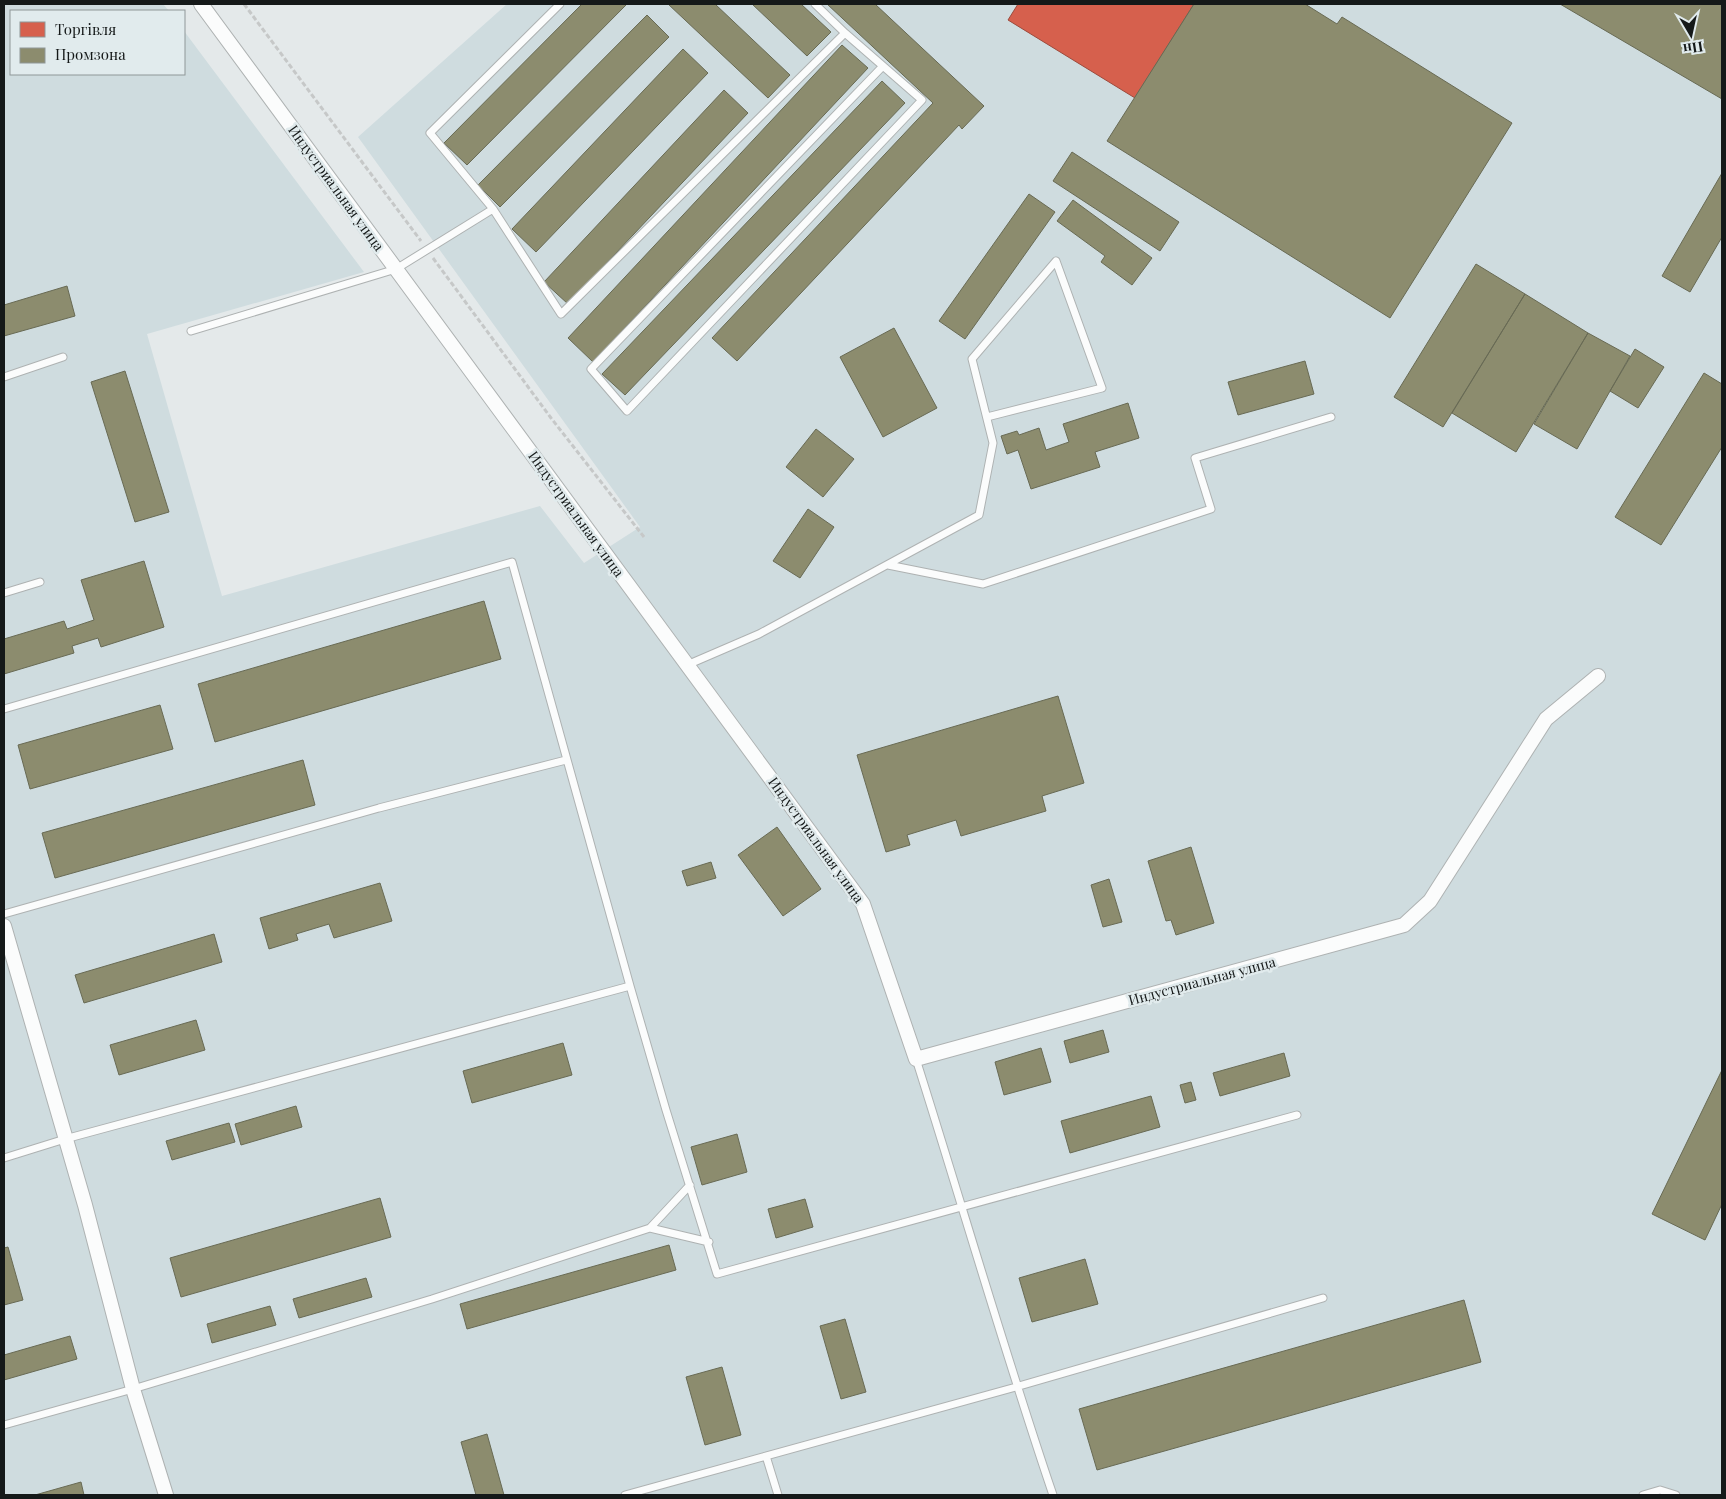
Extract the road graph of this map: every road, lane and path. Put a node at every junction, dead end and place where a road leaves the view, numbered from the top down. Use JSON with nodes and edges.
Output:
{"nodes":[{"id":1,"x":201,"y":4,"type":"edge"},
{"id":2,"x":244,"y":4,"type":"edge"},
{"id":3,"x":560,"y":4,"type":"edge"},
{"id":4,"x":814,"y":4,"type":"edge"},
{"id":5,"x":845,"y":33,"type":"junction"},
{"id":6,"x":883,"y":66,"type":"junction"},
{"id":7,"x":493,"y":209,"type":"junction"},
{"id":8,"x":427,"y":250,"type":"junction"},
{"id":9,"x":396,"y":269,"type":"junction"},
{"id":10,"x":191,"y":331,"type":"dead end"},
{"id":11,"x":63,"y":357,"type":"dead end"},
{"id":12,"x":4,"y":377,"type":"edge"},
{"id":13,"x":987,"y":417,"type":"junction"},
{"id":14,"x":1331,"y":417,"type":"dead end"},
{"id":15,"x":644,"y":536,"type":"dead end"},
{"id":16,"x":888,"y":565,"type":"junction"},
{"id":17,"x":40,"y":582,"type":"dead end"},
{"id":18,"x":4,"y":593,"type":"edge"},
{"id":19,"x":687,"y":665,"type":"junction"},
{"id":20,"x":1598,"y":676,"type":"dead end"},
{"id":21,"x":4,"y":709,"type":"edge"},
{"id":22,"x":566,"y":760,"type":"junction"},
{"id":23,"x":4,"y":914,"type":"edge"},
{"id":24,"x":4,"y":926,"type":"edge"},
{"id":25,"x":630,"y":986,"type":"junction"},
{"id":26,"x":916,"y":1059,"type":"junction"},
{"id":27,"x":1297,"y":1115,"type":"dead end"},
{"id":28,"x":65,"y":1139,"type":"junction"},
{"id":29,"x":4,"y":1158,"type":"edge"},
{"id":30,"x":690,"y":1185,"type":"junction"},
{"id":31,"x":962,"y":1205,"type":"junction"},
{"id":32,"x":650,"y":1228,"type":"junction"},
{"id":33,"x":709,"y":1242,"type":"junction"},
{"id":34,"x":1323,"y":1298,"type":"dead end"},
{"id":35,"x":1016,"y":1387,"type":"junction"},
{"id":36,"x":133,"y":1389,"type":"junction"},
{"id":37,"x":4,"y":1426,"type":"edge"},
{"id":38,"x":766,"y":1456,"type":"junction"},
{"id":39,"x":166,"y":1495,"type":"edge"},
{"id":40,"x":625,"y":1495,"type":"edge"},
{"id":41,"x":778,"y":1495,"type":"edge"},
{"id":42,"x":1053,"y":1495,"type":"edge"},
{"id":43,"x":1643,"y":1495,"type":"edge"},
{"id":44,"x":1676,"y":1495,"type":"edge"}],
"edges":[{"from":1,"to":9,"type":"street","name":"Индустриальная улица"},
{"from":2,"to":8,"type":"path"},
{"from":3,"to":7,"type":"lane"},
{"from":4,"to":5,"type":"lane"},
{"from":5,"to":6,"type":"lane"},
{"from":5,"to":7,"type":"lane"},
{"from":6,"to":6,"type":"lane"},
{"from":7,"to":8,"type":"lane"},
{"from":8,"to":9,"type":"lane"},
{"from":8,"to":15,"type":"path"},
{"from":9,"to":10,"type":"lane"},
{"from":9,"to":19,"type":"street","name":"Индустриальная улица"},
{"from":11,"to":12,"type":"lane"},
{"from":13,"to":13,"type":"lane"},
{"from":13,"to":16,"type":"lane"},
{"from":14,"to":16,"type":"lane"},
{"from":16,"to":19,"type":"lane"},
{"from":17,"to":18,"type":"lane"},
{"from":19,"to":26,"type":"street","name":"Индустриальная улица"},
{"from":20,"to":26,"type":"street","name":"Индустриальная улица"},
{"from":21,"to":22,"type":"lane"},
{"from":22,"to":23,"type":"lane"},
{"from":22,"to":25,"type":"lane"},
{"from":24,"to":28,"type":"street"},
{"from":25,"to":28,"type":"lane"},
{"from":25,"to":30,"type":"lane"},
{"from":26,"to":31,"type":"lane"},
{"from":27,"to":31,"type":"lane"},
{"from":28,"to":29,"type":"lane"},
{"from":28,"to":36,"type":"street"},
{"from":30,"to":32,"type":"lane"},
{"from":30,"to":33,"type":"lane"},
{"from":31,"to":33,"type":"lane"},
{"from":31,"to":35,"type":"lane"},
{"from":32,"to":33,"type":"lane"},
{"from":32,"to":36,"type":"lane"},
{"from":34,"to":35,"type":"lane"},
{"from":35,"to":38,"type":"lane"},
{"from":35,"to":42,"type":"lane"},
{"from":36,"to":37,"type":"lane"},
{"from":36,"to":39,"type":"street"},
{"from":38,"to":40,"type":"lane"},
{"from":38,"to":41,"type":"lane"},
{"from":43,"to":44,"type":"lane"}]}
